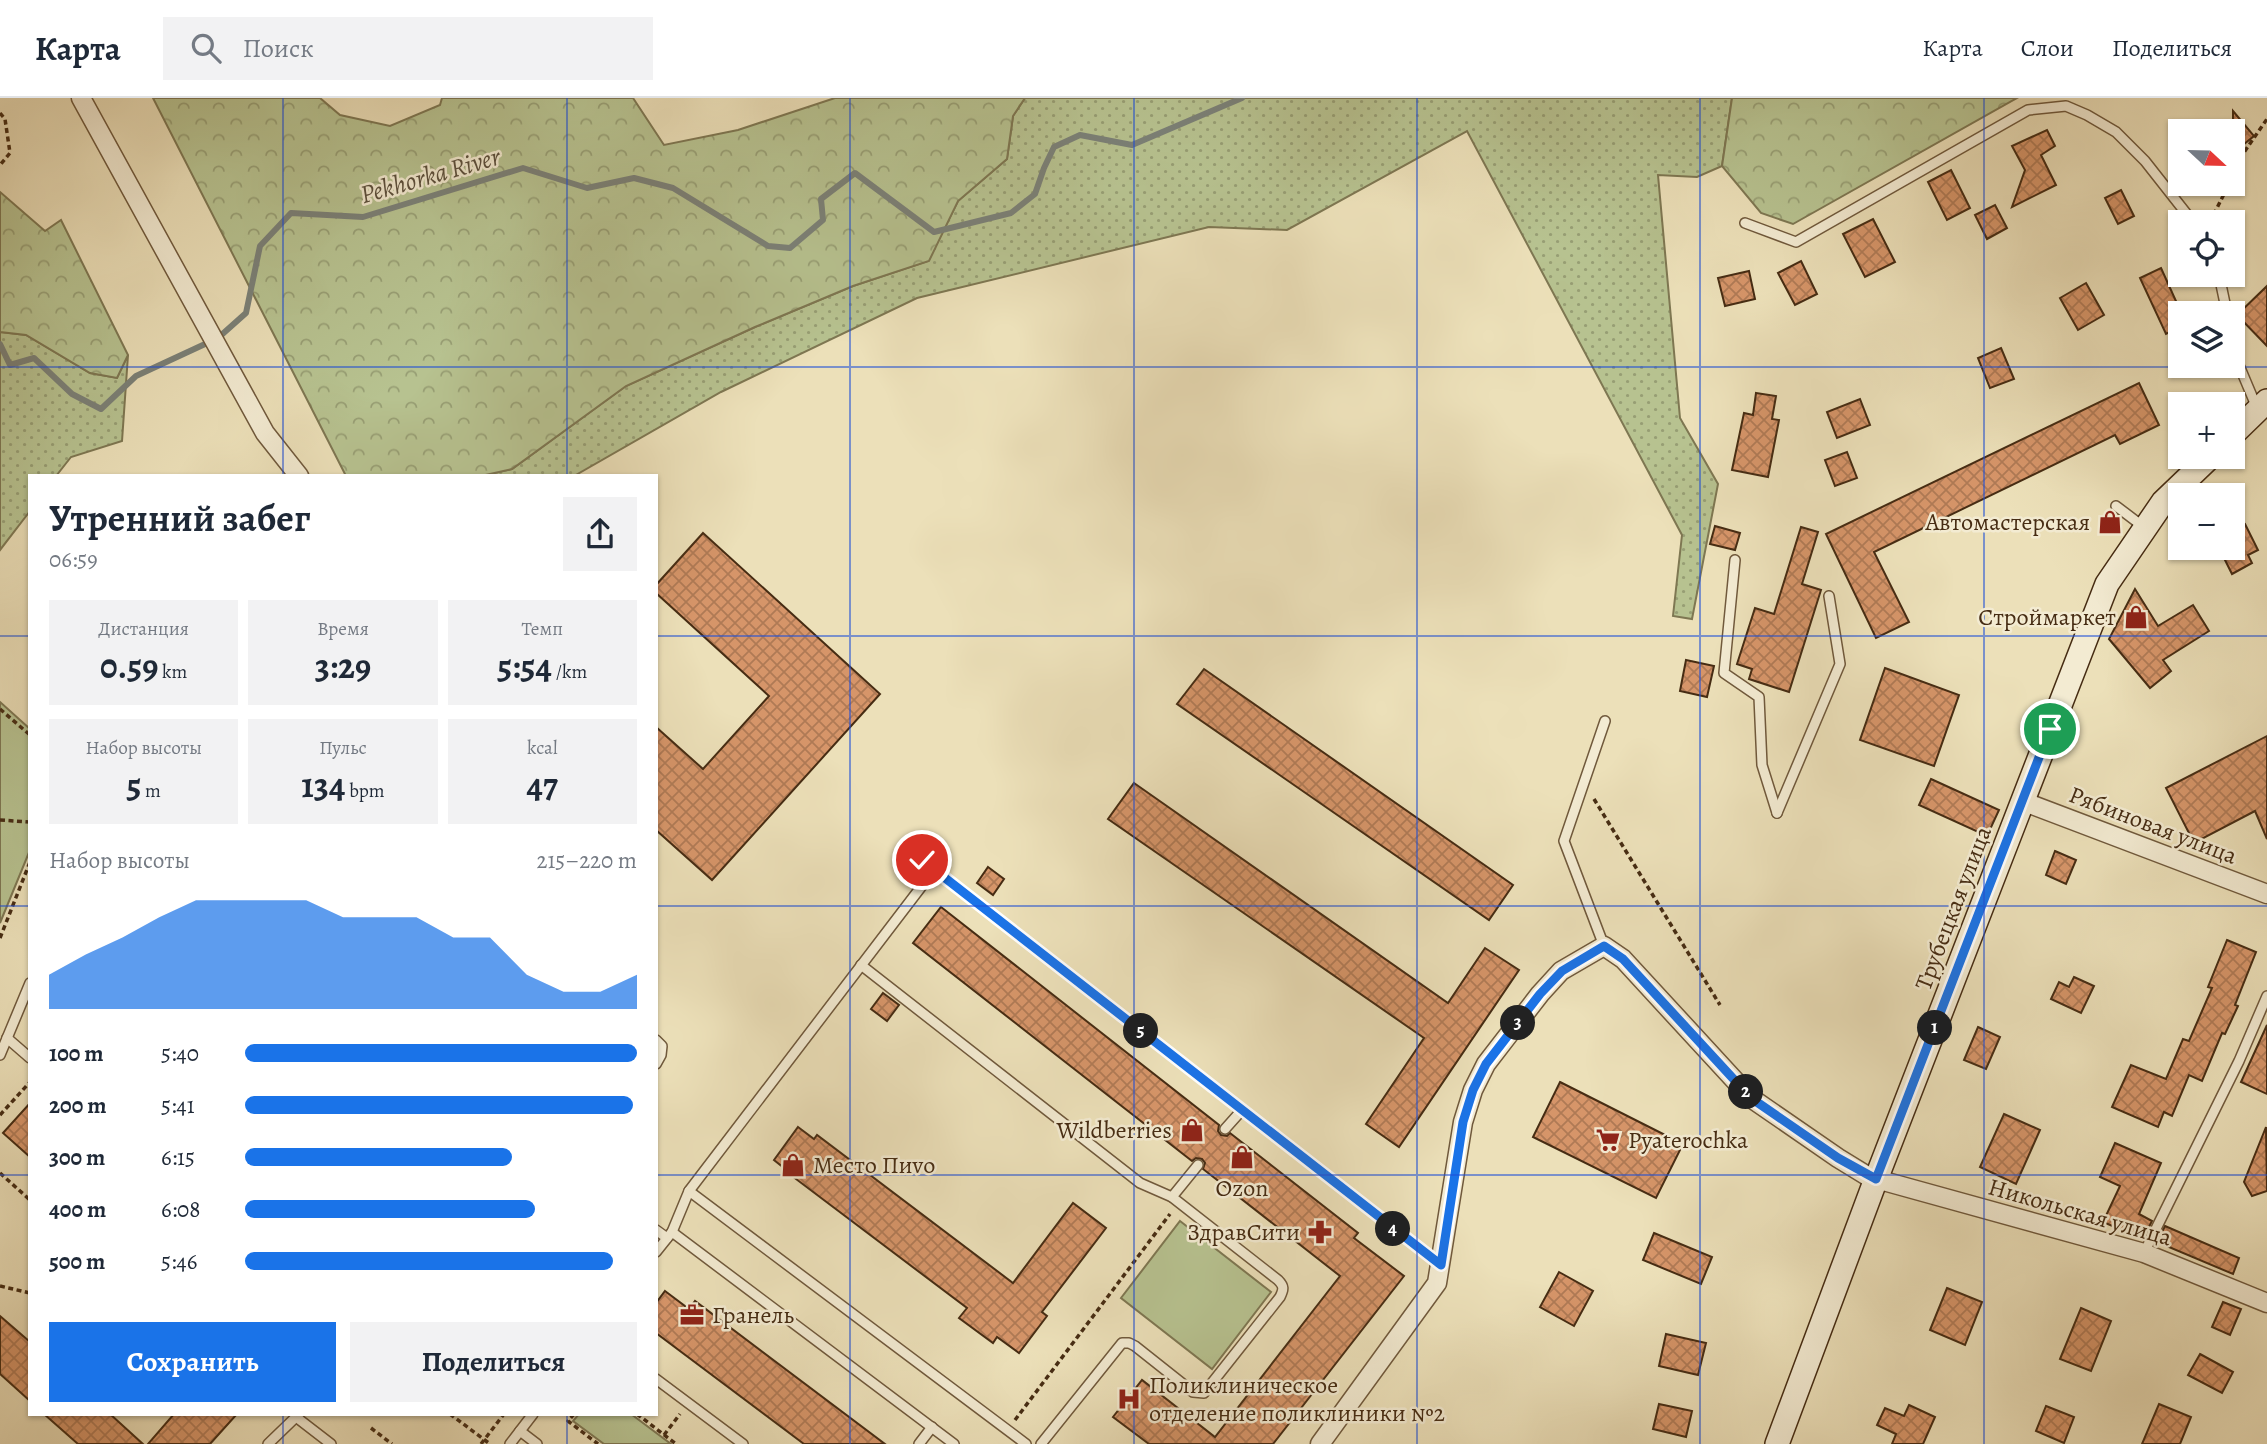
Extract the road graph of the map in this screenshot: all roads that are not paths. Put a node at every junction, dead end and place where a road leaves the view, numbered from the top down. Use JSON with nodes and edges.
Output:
{"nodes":[{"id":1,"x":81,"y":98,"type":"edge"},
{"id":2,"x":2184,"y":210,"type":"edge"},
{"id":3,"x":1745,"y":223,"type":"dead end"},
{"id":4,"x":2245,"y":374,"type":"edge"},
{"id":5,"x":2264,"y":410,"type":"edge"},
{"id":6,"x":2245,"y":425,"type":"edge"},
{"id":7,"x":2198,"y":469,"type":"edge"},
{"id":8,"x":297,"y":474,"type":"edge"},
{"id":9,"x":2116,"y":506,"type":"dead end"},
{"id":10,"x":2145,"y":528,"type":"junction"},
{"id":11,"x":1735,"y":559,"type":"dead end"},
{"id":12,"x":1829,"y":596,"type":"dead end"},
{"id":13,"x":1605,"y":721,"type":"dead end"},
{"id":14,"x":2022,"y":801,"type":"junction"},
{"id":15,"x":922,"y":860,"type":"dead end"},
{"id":16,"x":934,"y":870,"type":"junction"},
{"id":17,"x":2267,"y":894,"type":"edge"},
{"id":18,"x":1604,"y":946,"type":"junction"},
{"id":19,"x":861,"y":965,"type":"junction"},
{"id":20,"x":28,"y":988,"type":"edge"},
{"id":21,"x":2267,"y":996,"type":"edge"},
{"id":22,"x":7,"y":1038,"type":"junction"},
{"id":23,"x":658,"y":1042,"type":"edge"},
{"id":24,"x":0,"y":1055,"type":"edge"},
{"id":25,"x":28,"y":1056,"type":"edge"},
{"id":26,"x":658,"y":1060,"type":"edge"},
{"id":27,"x":1242,"y":1110,"type":"junction"},
{"id":28,"x":1225,"y":1129,"type":"dead end"},
{"id":29,"x":1198,"y":1165,"type":"dead end"},
{"id":30,"x":1876,"y":1179,"type":"junction"},
{"id":31,"x":689,"y":1191,"type":"junction"},
{"id":32,"x":1175,"y":1200,"type":"junction"},
{"id":33,"x":658,"y":1231,"type":"edge"},
{"id":34,"x":670,"y":1235,"type":"junction"},
{"id":35,"x":658,"y":1250,"type":"edge"},
{"id":36,"x":2144,"y":1253,"type":"junction"},
{"id":37,"x":1441,"y":1265,"type":"junction"},
{"id":38,"x":2267,"y":1303,"type":"edge"},
{"id":39,"x":658,"y":1380,"type":"edge"},
{"id":40,"x":298,"y":1416,"type":"edge"},
{"id":41,"x":531,"y":1416,"type":"edge"},
{"id":42,"x":932,"y":1427,"type":"junction"},
{"id":43,"x":520,"y":1431,"type":"junction"},
{"id":44,"x":268,"y":1444,"type":"edge"},
{"id":45,"x":331,"y":1444,"type":"edge"},
{"id":46,"x":510,"y":1444,"type":"edge"},
{"id":47,"x":537,"y":1444,"type":"edge"},
{"id":48,"x":743,"y":1444,"type":"edge"},
{"id":49,"x":919,"y":1444,"type":"edge"},
{"id":50,"x":954,"y":1444,"type":"edge"},
{"id":51,"x":1026,"y":1444,"type":"edge"},
{"id":52,"x":1041,"y":1444,"type":"edge"},
{"id":53,"x":1320,"y":1444,"type":"edge"},
{"id":54,"x":1777,"y":1444,"type":"edge"}],
"edges":[{"from":1,"to":8,"type":"street"},
{"from":2,"to":3,"type":"lane"},
{"from":4,"to":5,"type":"lane"},
{"from":5,"to":6,"type":"main road"},
{"from":7,"to":10,"type":"main road","name":"Трубецкая улица"},
{"from":9,"to":10,"type":"lane"},
{"from":10,"to":14,"type":"main road","name":"Трубецкая улица"},
{"from":11,"to":12,"type":"lane"},
{"from":13,"to":18,"type":"lane"},
{"from":14,"to":17,"type":"street","name":"Рябиновая улица"},
{"from":14,"to":30,"type":"main road","name":"Трубецкая улица"},
{"from":15,"to":16,"type":"lane"},
{"from":16,"to":19,"type":"lane"},
{"from":16,"to":27,"type":"lane"},
{"from":18,"to":30,"type":"street","name":"Никольская улица"},
{"from":18,"to":37,"type":"street"},
{"from":19,"to":31,"type":"lane"},
{"from":19,"to":32,"type":"lane"},
{"from":20,"to":22,"type":"lane"},
{"from":21,"to":36,"type":"lane"},
{"from":22,"to":24,"type":"lane"},
{"from":22,"to":25,"type":"lane"},
{"from":23,"to":26,"type":"lane"},
{"from":27,"to":28,"type":"lane"},
{"from":27,"to":37,"type":"lane"},
{"from":29,"to":32,"type":"lane"},
{"from":30,"to":36,"type":"street","name":"Никольская улица"},
{"from":30,"to":54,"type":"main road","name":"Трубецкая улица"},
{"from":31,"to":34,"type":"lane"},
{"from":31,"to":51,"type":"lane"},
{"from":32,"to":52,"type":"lane"},
{"from":33,"to":34,"type":"lane"},
{"from":34,"to":35,"type":"lane"},
{"from":34,"to":42,"type":"lane"},
{"from":36,"to":38,"type":"street","name":"Никольская улица"},
{"from":37,"to":53,"type":"street"},
{"from":39,"to":48,"type":"lane"},
{"from":40,"to":44,"type":"lane"},
{"from":40,"to":45,"type":"lane"},
{"from":41,"to":43,"type":"lane"},
{"from":42,"to":49,"type":"lane"},
{"from":42,"to":50,"type":"lane"},
{"from":43,"to":46,"type":"lane"},
{"from":43,"to":47,"type":"lane"}]}
